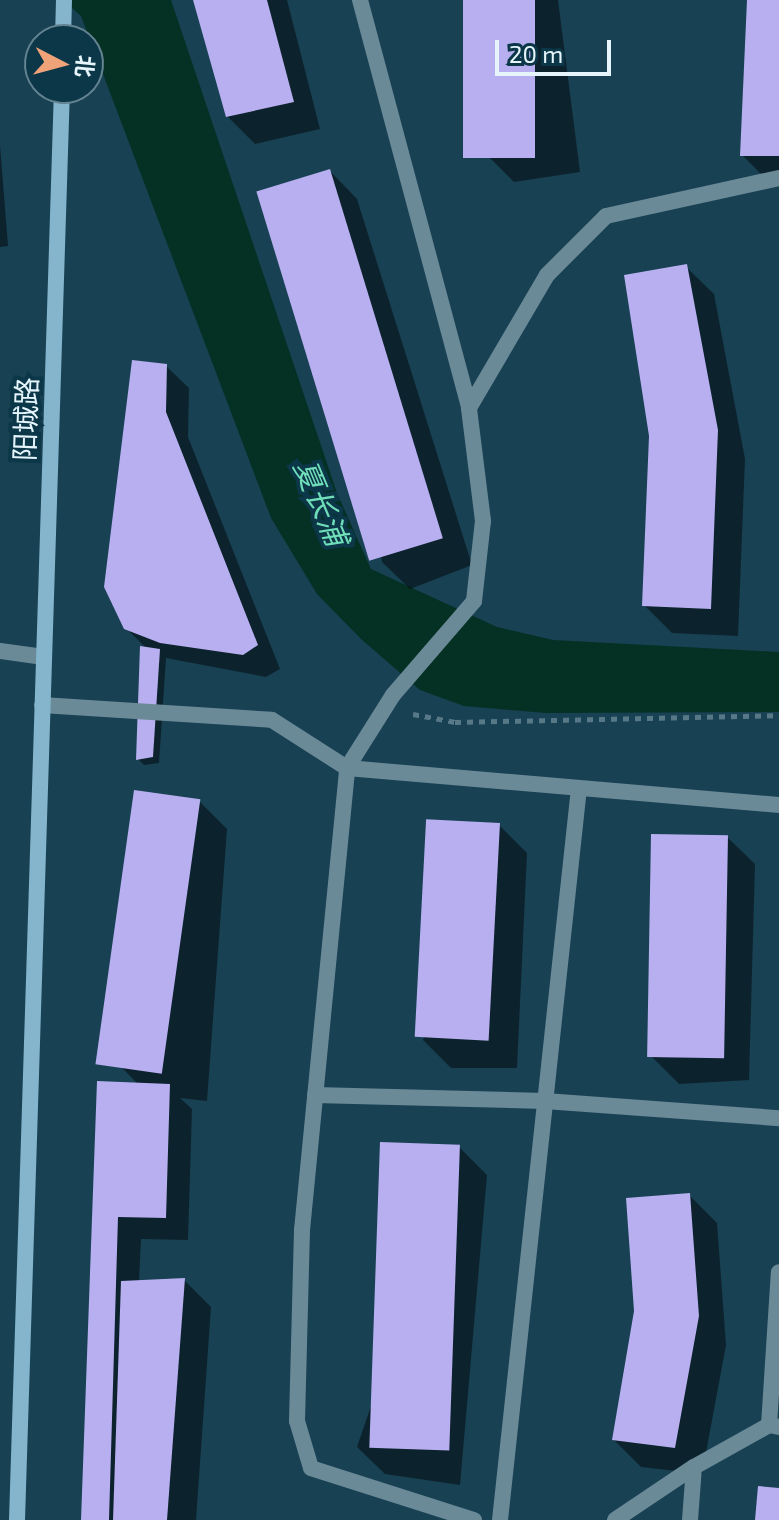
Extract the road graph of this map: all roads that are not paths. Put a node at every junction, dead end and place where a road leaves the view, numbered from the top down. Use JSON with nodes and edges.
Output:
{"nodes":[{"id":1,"x":64,"y":0,"type":"edge"},
{"id":2,"x":360,"y":0,"type":"edge"},
{"id":3,"x":63,"y":24,"type":"edge"},
{"id":4,"x":61,"y":104,"type":"edge"},
{"id":5,"x":779,"y":178,"type":"edge"},
{"id":6,"x":469,"y":408,"type":"junction"},
{"id":7,"x":0,"y":651,"type":"edge"},
{"id":8,"x":44,"y":657,"type":"junction"},
{"id":9,"x":42,"y":705,"type":"junction"},
{"id":10,"x":347,"y":768,"type":"junction"},
{"id":11,"x":579,"y":788,"type":"junction"},
{"id":12,"x":779,"y":805,"type":"edge"},
{"id":13,"x":315,"y":1095,"type":"junction"},
{"id":14,"x":545,"y":1101,"type":"junction"},
{"id":15,"x":779,"y":1118,"type":"edge"},
{"id":16,"x":779,"y":1272,"type":"edge"},
{"id":17,"x":774,"y":1426,"type":"edge"},
{"id":18,"x":694,"y":1467,"type":"junction"},
{"id":19,"x":17,"y":1520,"type":"edge"},
{"id":20,"x":474,"y":1520,"type":"edge"},
{"id":21,"x":500,"y":1520,"type":"edge"},
{"id":22,"x":615,"y":1520,"type":"edge"},
{"id":23,"x":690,"y":1520,"type":"edge"}],
"edges":[{"from":1,"to":3,"type":"street"},
{"from":2,"to":6,"type":"street"},
{"from":4,"to":8,"type":"street","name":"阳城路"},
{"from":5,"to":6,"type":"street"},
{"from":6,"to":10,"type":"street"},
{"from":7,"to":8,"type":"street"},
{"from":8,"to":9,"type":"street","name":"阳城路"},
{"from":9,"to":10,"type":"street"},
{"from":9,"to":19,"type":"street","name":"阳城路"},
{"from":10,"to":11,"type":"street"},
{"from":10,"to":13,"type":"street"},
{"from":11,"to":12,"type":"street"},
{"from":11,"to":14,"type":"street"},
{"from":13,"to":14,"type":"street"},
{"from":13,"to":20,"type":"street"},
{"from":14,"to":15,"type":"street"},
{"from":14,"to":21,"type":"street"},
{"from":16,"to":17,"type":"street"},
{"from":17,"to":18,"type":"street"},
{"from":18,"to":22,"type":"street"},
{"from":18,"to":23,"type":"street"}]}
